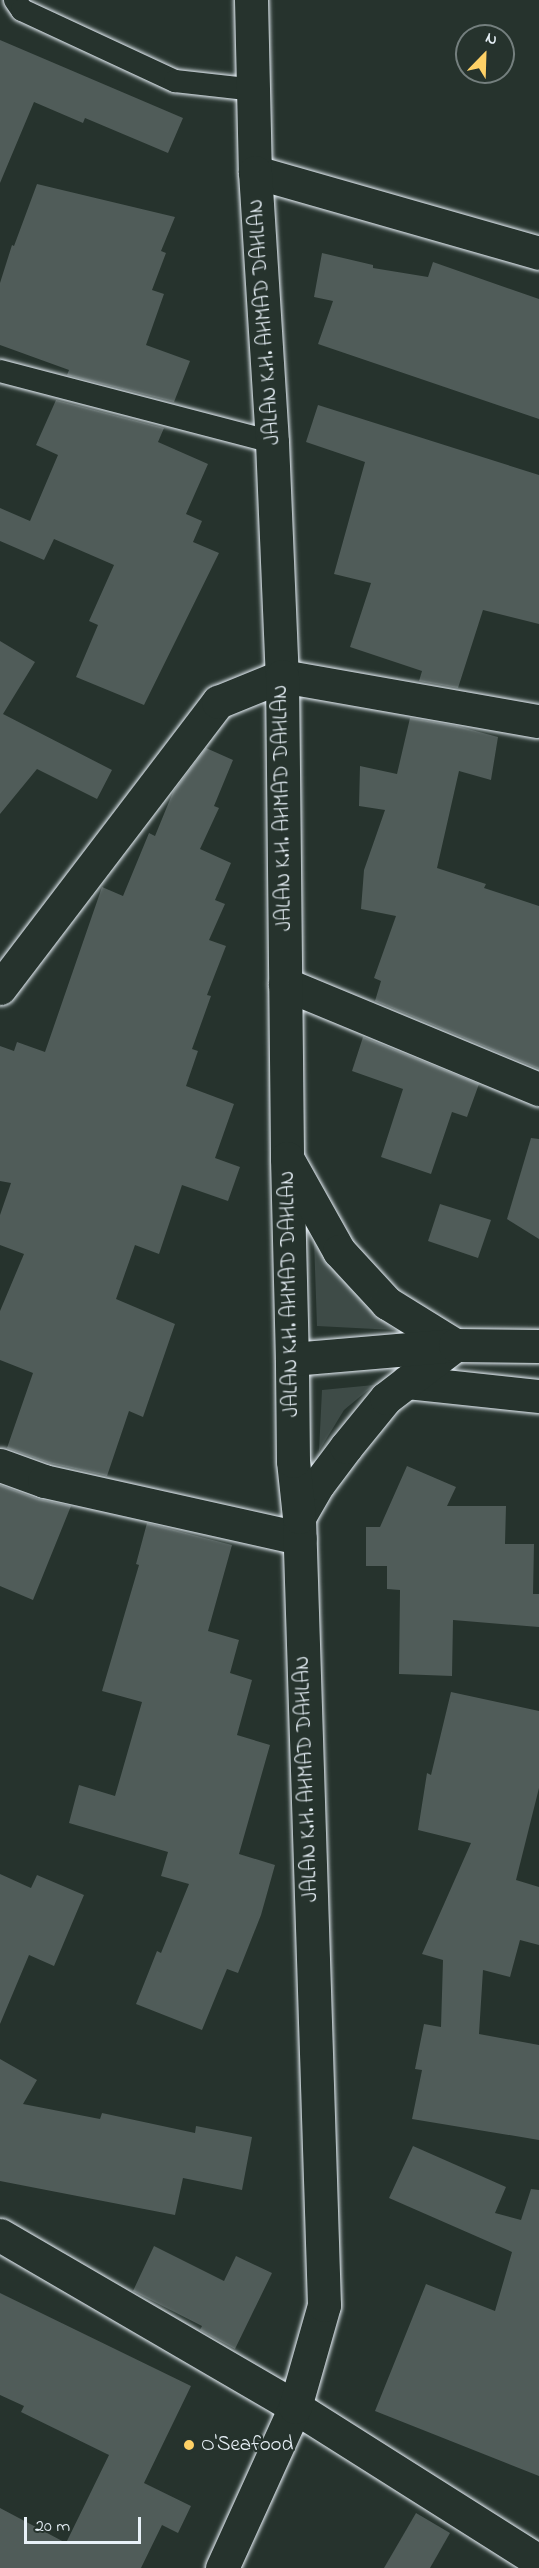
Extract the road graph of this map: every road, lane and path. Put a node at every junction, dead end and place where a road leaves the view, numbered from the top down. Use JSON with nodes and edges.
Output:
{"nodes":[{"id":1,"x":15,"y":0,"type":"edge"},
{"id":2,"x":251,"y":0,"type":"edge"},
{"id":3,"x":255,"y":90,"type":"junction"},
{"id":4,"x":255,"y":172,"type":"junction"},
{"id":5,"x":539,"y":253,"type":"edge"},
{"id":6,"x":0,"y":371,"type":"edge"},
{"id":7,"x":272,"y":442,"type":"junction"},
{"id":8,"x":282,"y":676,"type":"junction"},
{"id":9,"x":537,"y":721,"type":"dead end"},
{"id":10,"x":285,"y":984,"type":"junction"},
{"id":11,"x":0,"y":988,"type":"edge"},
{"id":12,"x":539,"y":1089,"type":"edge"},
{"id":13,"x":287,"y":1158,"type":"junction"},
{"id":14,"x":455,"y":1345,"type":"junction"},
{"id":15,"x":539,"y":1346,"type":"edge"},
{"id":16,"x":292,"y":1359,"type":"junction"},
{"id":17,"x":407,"y":1382,"type":"junction"},
{"id":18,"x":539,"y":1396,"type":"edge"},
{"id":19,"x":0,"y":1465,"type":"edge"},
{"id":20,"x":299,"y":1528,"type":"junction"},
{"id":21,"x":0,"y":2235,"type":"edge"},
{"id":22,"x":295,"y":2407,"type":"junction"},
{"id":23,"x":539,"y":2561,"type":"edge"},
{"id":24,"x":222,"y":2568,"type":"edge"}],
"edges":[{"from":1,"to":3,"type":"lane"},
{"from":2,"to":3,"type":"main road","name":"JALAN K.H. AHMAD DAHLAN"},
{"from":3,"to":4,"type":"main road","name":"JALAN K.H. AHMAD DAHLAN"},
{"from":4,"to":5,"type":"main road"},
{"from":4,"to":7,"type":"main road","name":"JALAN K.H. AHMAD DAHLAN"},
{"from":6,"to":7,"type":"lane"},
{"from":7,"to":8,"type":"main road","name":"JALAN K.H. AHMAD DAHLAN"},
{"from":8,"to":9,"type":"main road"},
{"from":8,"to":10,"type":"main road","name":"JALAN K.H. AHMAD DAHLAN"},
{"from":8,"to":11,"type":"main road"},
{"from":10,"to":12,"type":"main road"},
{"from":10,"to":13,"type":"main road","name":"JALAN K.H. AHMAD DAHLAN"},
{"from":13,"to":14,"type":"main road"},
{"from":13,"to":16,"type":"main road","name":"JALAN K.H. AHMAD DAHLAN"},
{"from":14,"to":15,"type":"main road"},
{"from":14,"to":16,"type":"main road"},
{"from":14,"to":17,"type":"main road"},
{"from":16,"to":20,"type":"main road","name":"JALAN K.H. AHMAD DAHLAN"},
{"from":17,"to":18,"type":"main road"},
{"from":17,"to":20,"type":"main road"},
{"from":19,"to":20,"type":"main road"},
{"from":20,"to":22,"type":"main road","name":"JALAN K.H. AHMAD DAHLAN"},
{"from":21,"to":22,"type":"main road"},
{"from":22,"to":23,"type":"main road"},
{"from":22,"to":24,"type":"main road","name":"JALAN K.H. AHMAD DAHLAN"}]}
